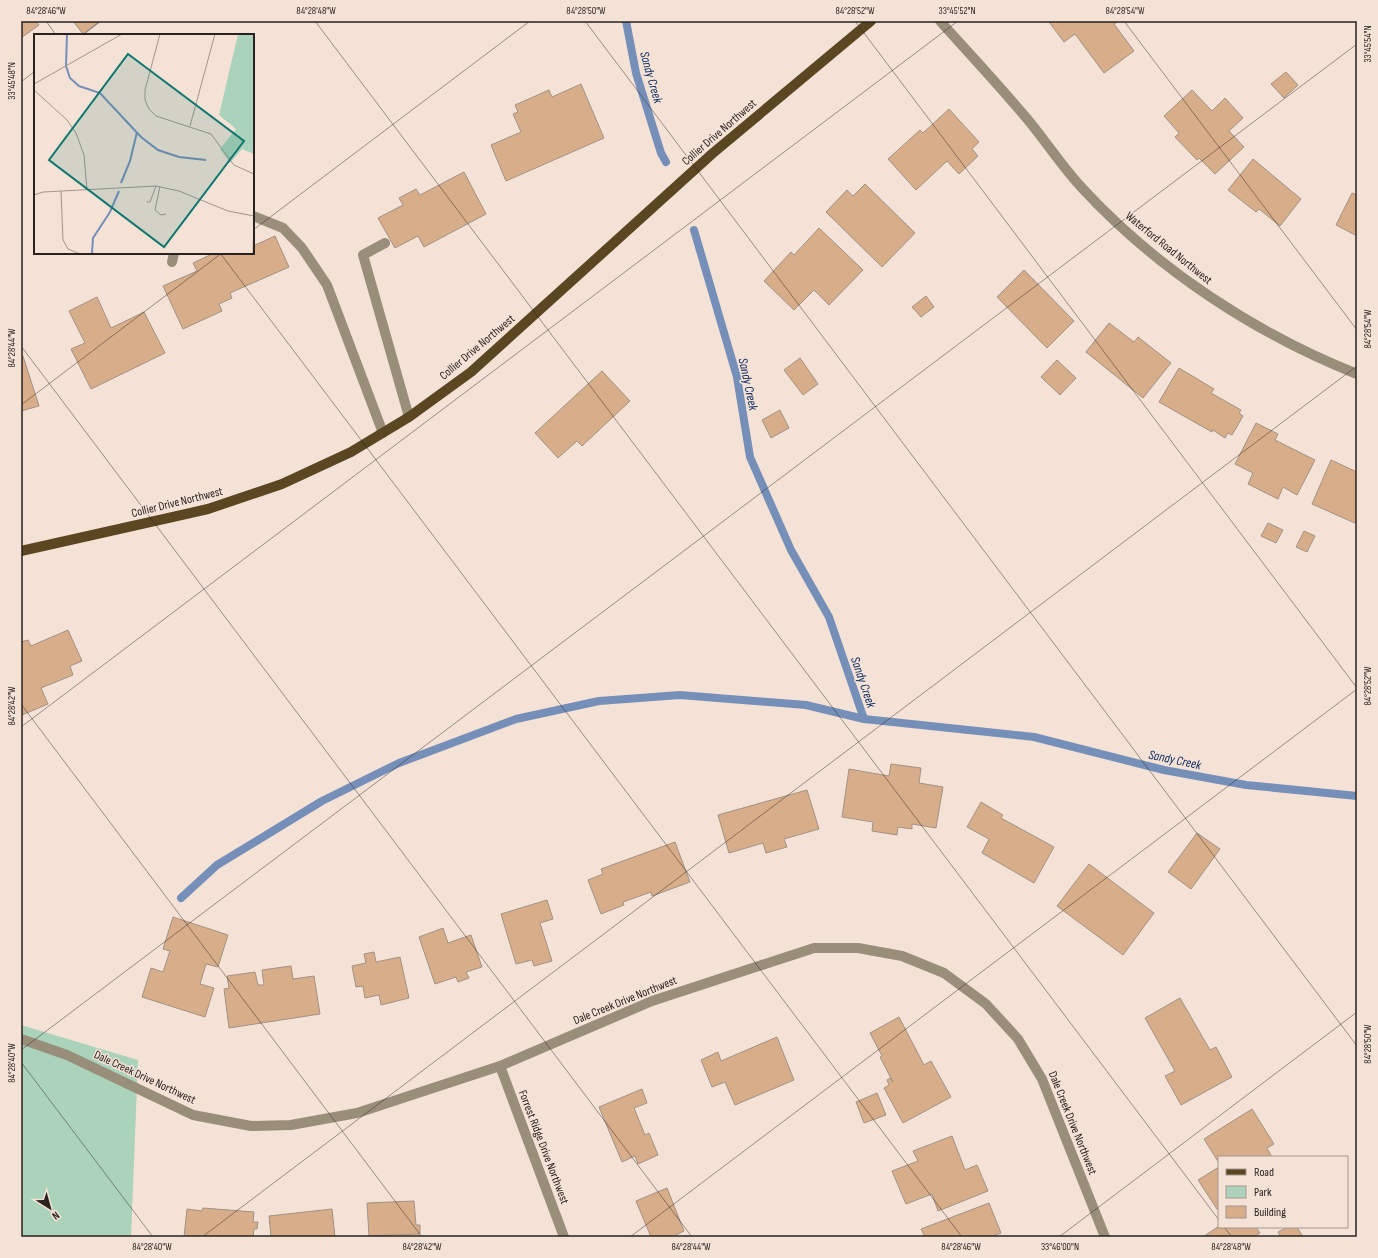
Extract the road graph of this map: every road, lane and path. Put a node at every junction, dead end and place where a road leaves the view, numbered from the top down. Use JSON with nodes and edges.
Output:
{"nodes":[{"id":1,"x":871,"y":21,"type":"edge"},
{"id":2,"x":940,"y":21,"type":"edge"},
{"id":3,"x":254,"y":216,"type":"edge"},
{"id":4,"x":385,"y":243,"type":"dead end"},
{"id":5,"x":1357,"y":374,"type":"edge"},
{"id":6,"x":409,"y":417,"type":"junction"},
{"id":7,"x":383,"y":433,"type":"junction"},
{"id":8,"x":21,"y":551,"type":"edge"},
{"id":9,"x":21,"y":1039,"type":"edge"},
{"id":10,"x":500,"y":1066,"type":"junction"},
{"id":11,"x":564,"y":1237,"type":"edge"},
{"id":12,"x":1105,"y":1237,"type":"edge"}],
"edges":[{"from":1,"to":6,"type":"main road","name":"Collier Drive Northwest"},
{"from":2,"to":5,"type":"street","name":"Waterford Road Northwest"},
{"from":3,"to":7,"type":"street"},
{"from":4,"to":6,"type":"street"},
{"from":6,"to":7,"type":"main road","name":"Collier Drive Northwest"},
{"from":7,"to":8,"type":"main road","name":"Collier Drive Northwest"},
{"from":9,"to":10,"type":"street","name":"Dale Creek Drive Northwest"},
{"from":10,"to":11,"type":"street","name":"Forrest Ridge Drive Northwest"},
{"from":10,"to":12,"type":"street","name":"Dale Creek Drive Northwest"}]}
